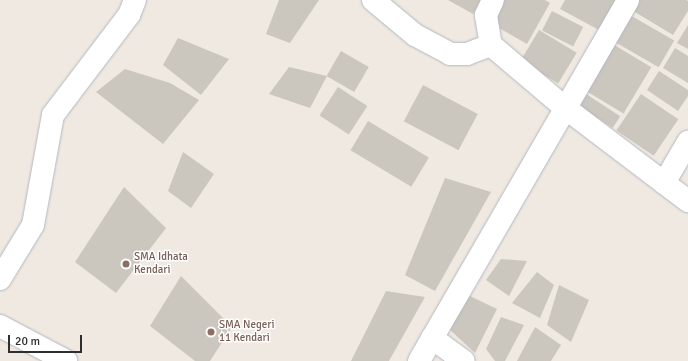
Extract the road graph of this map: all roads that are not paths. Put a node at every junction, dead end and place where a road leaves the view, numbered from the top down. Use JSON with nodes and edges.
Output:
{"nodes":[{"id":1,"x":135,"y":0,"type":"edge"},
{"id":2,"x":373,"y":0,"type":"edge"},
{"id":3,"x":493,"y":0,"type":"edge"},
{"id":4,"x":628,"y":0,"type":"edge"},
{"id":5,"x":491,"y":46,"type":"junction"},
{"id":6,"x":564,"y":107,"type":"junction"},
{"id":7,"x":688,"y":142,"type":"edge"},
{"id":8,"x":664,"y":183,"type":"junction"},
{"id":9,"x":688,"y":201,"type":"edge"},
{"id":10,"x":0,"y":279,"type":"edge"},
{"id":11,"x":0,"y":326,"type":"edge"},
{"id":12,"x":432,"y":338,"type":"junction"},
{"id":13,"x":66,"y":361,"type":"edge"},
{"id":14,"x":419,"y":361,"type":"edge"},
{"id":15,"x":464,"y":361,"type":"edge"}],
"edges":[{"from":1,"to":10,"type":"street"},
{"from":2,"to":5,"type":"street"},
{"from":3,"to":5,"type":"street"},
{"from":4,"to":6,"type":"street"},
{"from":5,"to":6,"type":"street"},
{"from":6,"to":8,"type":"street"},
{"from":6,"to":12,"type":"street"},
{"from":7,"to":8,"type":"street"},
{"from":8,"to":9,"type":"street"},
{"from":11,"to":13,"type":"street"},
{"from":12,"to":14,"type":"street"},
{"from":12,"to":15,"type":"street"}]}
